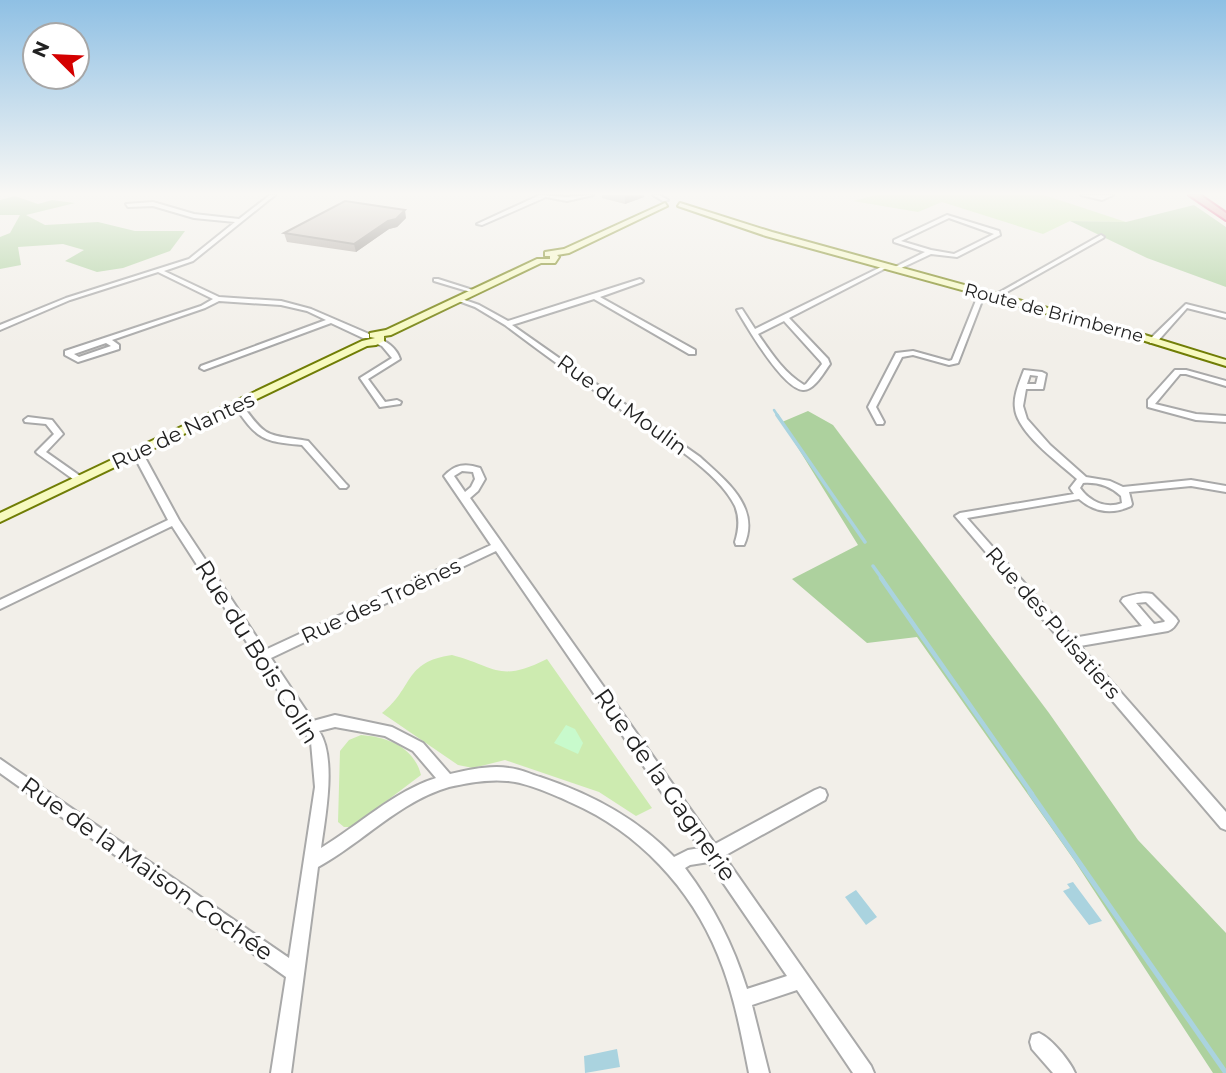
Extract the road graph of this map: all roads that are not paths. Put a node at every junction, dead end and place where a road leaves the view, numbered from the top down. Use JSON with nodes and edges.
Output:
{"nodes":[{"id":1,"x":211,"y":245,"type":"edge"},
{"id":2,"x":574,"y":245,"type":"edge"},
{"id":3,"x":808,"y":245,"type":"edge"},
{"id":4,"x":909,"y":245,"type":"edge"},
{"id":5,"x":977,"y":245,"type":"edge"},
{"id":6,"x":1087,"y":245,"type":"edge"},
{"id":7,"x":930,"y":252,"type":"junction"},
{"id":8,"x":890,"y":268,"type":"junction"},
{"id":9,"x":160,"y":271,"type":"junction"},
{"id":10,"x":436,"y":281,"type":"dead end"},
{"id":11,"x":640,"y":281,"type":"dead end"},
{"id":12,"x":476,"y":292,"type":"junction"},
{"id":13,"x":982,"y":293,"type":"junction"},
{"id":14,"x":996,"y":296,"type":"junction"},
{"id":15,"x":595,"y":297,"type":"junction"},
{"id":16,"x":218,"y":299,"type":"junction"},
{"id":17,"x":459,"y":300,"type":"junction"},
{"id":18,"x":740,"y":310,"type":"dead end"},
{"id":19,"x":1226,"y":316,"type":"edge"},
{"id":20,"x":785,"y":318,"type":"junction"},
{"id":21,"x":330,"y":321,"type":"junction"},
{"id":22,"x":507,"y":324,"type":"junction"},
{"id":23,"x":0,"y":325,"type":"edge"},
{"id":24,"x":754,"y":333,"type":"junction"},
{"id":25,"x":379,"y":339,"type":"junction"},
{"id":26,"x":107,"y":340,"type":"junction"},
{"id":27,"x":366,"y":340,"type":"junction"},
{"id":28,"x":1153,"y":341,"type":"junction"},
{"id":29,"x":692,"y":352,"type":"dead end"},
{"id":30,"x":1226,"y":363,"type":"edge"},
{"id":31,"x":204,"y":368,"type":"dead end"},
{"id":32,"x":1226,"y":384,"type":"edge"},
{"id":33,"x":1023,"y":386,"type":"dead end"},
{"id":34,"x":397,"y":402,"type":"dead end"},
{"id":35,"x":237,"y":405,"type":"junction"},
{"id":36,"x":1226,"y":419,"type":"edge"},
{"id":37,"x":27,"y":420,"type":"dead end"},
{"id":38,"x":880,"y":422,"type":"dead end"},
{"id":39,"x":137,"y":452,"type":"junction"},
{"id":40,"x":80,"y":480,"type":"junction"},
{"id":41,"x":1084,"y":480,"type":"junction"},
{"id":42,"x":343,"y":486,"type":"dead end"},
{"id":43,"x":1226,"y":489,"type":"edge"},
{"id":44,"x":1122,"y":491,"type":"junction"},
{"id":45,"x":1080,"y":496,"type":"junction"},
{"id":46,"x":464,"y":498,"type":"dead end"},
{"id":47,"x":0,"y":518,"type":"edge"},
{"id":48,"x":174,"y":521,"type":"junction"},
{"id":49,"x":740,"y":542,"type":"dead end"},
{"id":50,"x":498,"y":546,"type":"junction"},
{"id":51,"x":0,"y":605,"type":"edge"},
{"id":52,"x":1152,"y":629,"type":"dead end"},
{"id":53,"x":1072,"y":643,"type":"junction"},
{"id":54,"x":264,"y":656,"type":"junction"},
{"id":55,"x":309,"y":728,"type":"junction"},
{"id":56,"x":0,"y":765,"type":"edge"},
{"id":57,"x":447,"y":781,"type":"junction"},
{"id":58,"x":820,"y":795,"type":"dead end"},
{"id":59,"x":1226,"y":822,"type":"edge"},
{"id":60,"x":714,"y":853,"type":"junction"},
{"id":61,"x":312,"y":862,"type":"junction"},
{"id":62,"x":674,"y":865,"type":"junction"},
{"id":63,"x":294,"y":972,"type":"junction"},
{"id":64,"x":801,"y":980,"type":"junction"},
{"id":65,"x":743,"y":999,"type":"junction"},
{"id":66,"x":1039,"y":1042,"type":"dead end"},
{"id":67,"x":281,"y":1073,"type":"edge"},
{"id":68,"x":759,"y":1073,"type":"edge"},
{"id":69,"x":864,"y":1073,"type":"edge"},
{"id":70,"x":1065,"y":1073,"type":"edge"}],
"edges":[{"from":1,"to":9,"type":"street"},
{"from":2,"to":12,"type":"main road","name":"Rue de Nantes"},
{"from":3,"to":8,"type":"main road","name":"Route de Brimberne"},
{"from":4,"to":7,"type":"street"},
{"from":5,"to":7,"type":"street"},
{"from":6,"to":14,"type":"street"},
{"from":7,"to":8,"type":"street"},
{"from":8,"to":13,"type":"main road","name":"Route de Brimberne"},
{"from":8,"to":20,"type":"street"},
{"from":9,"to":16,"type":"street"},
{"from":9,"to":23,"type":"street"},
{"from":10,"to":12,"type":"street"},
{"from":11,"to":15,"type":"street"},
{"from":12,"to":17,"type":"main road","name":"Rue de Nantes"},
{"from":13,"to":14,"type":"main road","name":"Route de Brimberne"},
{"from":13,"to":38,"type":"street"},
{"from":14,"to":28,"type":"main road","name":"Route de Brimberne"},
{"from":15,"to":22,"type":"street"},
{"from":15,"to":29,"type":"street"},
{"from":16,"to":21,"type":"street"},
{"from":16,"to":26,"type":"street"},
{"from":17,"to":22,"type":"street","name":"Rue du Moulin"},
{"from":17,"to":25,"type":"main road","name":"Rue de Nantes"},
{"from":18,"to":24,"type":"street"},
{"from":19,"to":28,"type":"street"},
{"from":20,"to":24,"type":"street"},
{"from":20,"to":24,"type":"street"},
{"from":21,"to":27,"type":"street"},
{"from":21,"to":31,"type":"street"},
{"from":22,"to":49,"type":"street","name":"Rue du Moulin"},
{"from":25,"to":27,"type":"main road","name":"Rue de Nantes"},
{"from":25,"to":34,"type":"street"},
{"from":26,"to":26,"type":"street"},
{"from":27,"to":35,"type":"main road","name":"Rue de Nantes"},
{"from":28,"to":30,"type":"main road","name":"Route de Brimberne"},
{"from":32,"to":36,"type":"street"},
{"from":33,"to":41,"type":"street"},
{"from":35,"to":39,"type":"main road","name":"Rue de Nantes"},
{"from":35,"to":42,"type":"street"},
{"from":37,"to":40,"type":"street"},
{"from":39,"to":40,"type":"main road","name":"Rue de Nantes"},
{"from":39,"to":48,"type":"street","name":"Rue du Bois Colin"},
{"from":40,"to":47,"type":"main road","name":"Rue de Nantes"},
{"from":41,"to":44,"type":"street"},
{"from":41,"to":45,"type":"street"},
{"from":43,"to":44,"type":"street"},
{"from":44,"to":45,"type":"street"},
{"from":45,"to":53,"type":"street","name":"Rue des Puisatiers"},
{"from":46,"to":50,"type":"street","name":"Rue de la Gagnerie"},
{"from":48,"to":51,"type":"street"},
{"from":48,"to":54,"type":"street","name":"Rue du Bois Colin"},
{"from":50,"to":54,"type":"street","name":"Rue des Troënes"},
{"from":50,"to":60,"type":"street","name":"Rue de la Gagnerie"},
{"from":52,"to":53,"type":"street"},
{"from":53,"to":59,"type":"street","name":"Rue des Puisatiers"},
{"from":54,"to":55,"type":"street","name":"Rue du Bois Colin"},
{"from":55,"to":57,"type":"street"},
{"from":55,"to":61,"type":"street","name":"Rue du Bois Colin"},
{"from":56,"to":63,"type":"street","name":"Rue de la Maison Cochée"},
{"from":57,"to":61,"type":"street"},
{"from":57,"to":62,"type":"street"},
{"from":58,"to":60,"type":"street"},
{"from":60,"to":62,"type":"street"},
{"from":60,"to":64,"type":"street","name":"Rue de la Gagnerie"},
{"from":61,"to":63,"type":"street","name":"Rue du Bois Colin"},
{"from":62,"to":65,"type":"street"},
{"from":63,"to":67,"type":"street","name":"Rue du Bois Colin"},
{"from":64,"to":65,"type":"street"},
{"from":64,"to":69,"type":"street","name":"Rue de la Gagnerie"},
{"from":65,"to":68,"type":"street"},
{"from":66,"to":70,"type":"street"}]}
